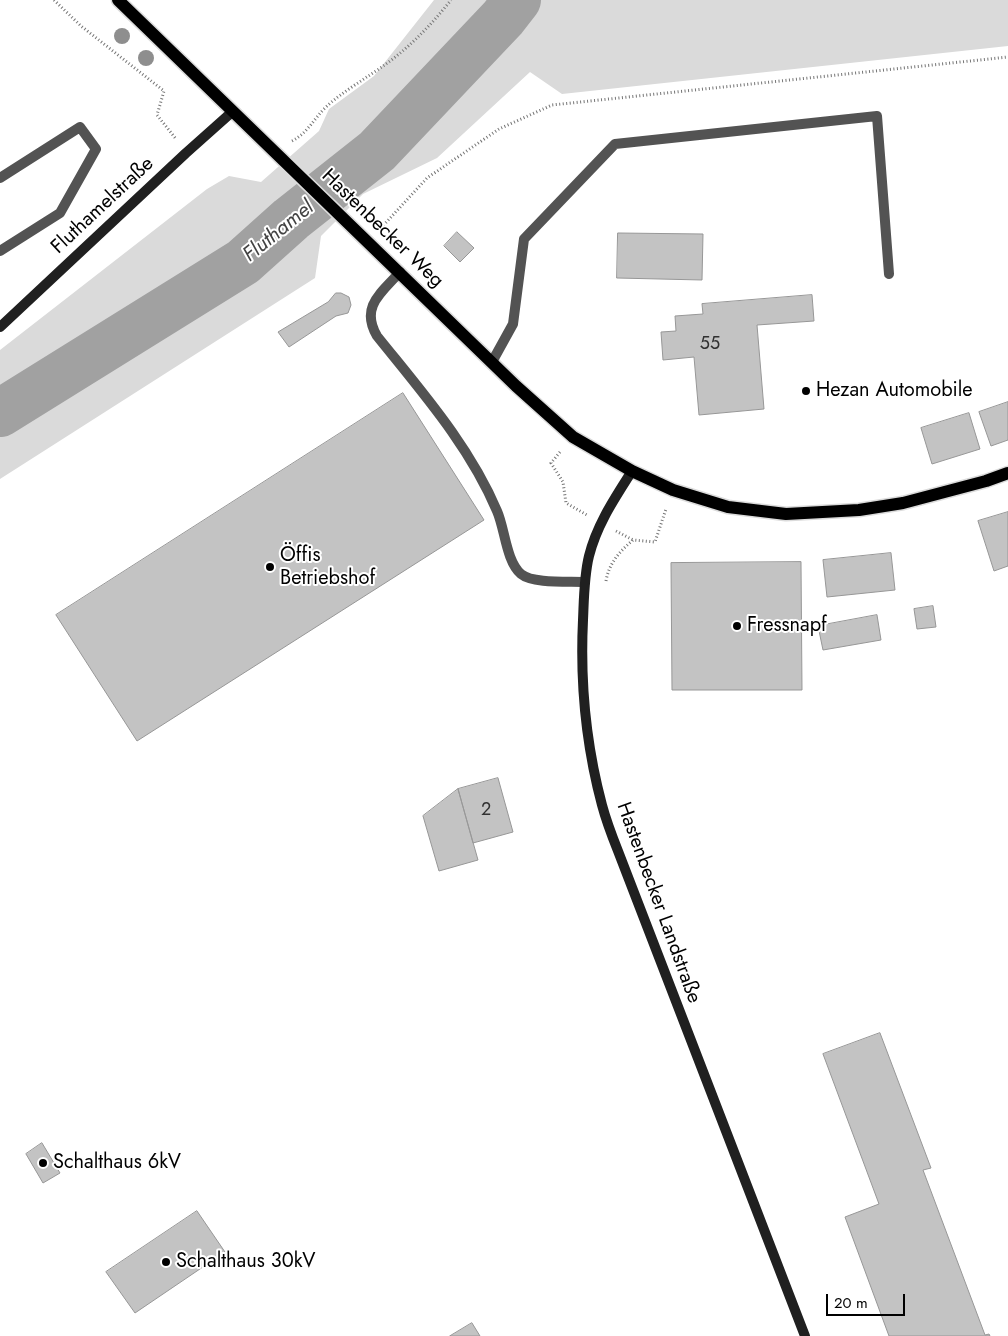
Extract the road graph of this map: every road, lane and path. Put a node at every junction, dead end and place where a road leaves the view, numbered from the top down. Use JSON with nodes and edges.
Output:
{"nodes":[{"id":1,"x":54,"y":0,"type":"edge"},
{"id":2,"x":118,"y":0,"type":"edge"},
{"id":3,"x":451,"y":0,"type":"edge"},
{"id":4,"x":1008,"y":57,"type":"edge"},
{"id":5,"x":232,"y":112,"type":"junction"},
{"id":6,"x":186,"y":152,"type":"junction"},
{"id":7,"x":281,"y":157,"type":"junction"},
{"id":8,"x":0,"y":178,"type":"edge"},
{"id":9,"x":368,"y":242,"type":"junction"},
{"id":10,"x":0,"y":251,"type":"edge"},
{"id":11,"x":400,"y":272,"type":"junction"},
{"id":12,"x":888,"y":274,"type":"dead end"},
{"id":13,"x":0,"y":327,"type":"edge"},
{"id":14,"x":492,"y":362,"type":"junction"},
{"id":15,"x":573,"y":437,"type":"junction"},
{"id":16,"x":632,"y":471,"type":"junction"},
{"id":17,"x":1008,"y":473,"type":"edge"},
{"id":18,"x":673,"y":490,"type":"junction"},
{"id":19,"x":566,"y":503,"type":"dead end"},
{"id":20,"x":585,"y":582,"type":"junction"},
{"id":21,"x":604,"y":589,"type":"dead end"},
{"id":22,"x":805,"y":1336,"type":"edge"}],
"edges":[{"from":1,"to":6,"type":"path"},
{"from":2,"to":5,"type":"main road","name":"Hastenbecker Weg"},
{"from":3,"to":7,"type":"path"},
{"from":4,"to":9,"type":"path"},
{"from":5,"to":6,"type":"main road","name":"Fluthamelstraße"},
{"from":5,"to":7,"type":"main road","name":"Hastenbecker Weg"},
{"from":6,"to":13,"type":"main road","name":"Fluthamelstraße"},
{"from":7,"to":9,"type":"main road","name":"Hastenbecker Weg"},
{"from":8,"to":10,"type":"lane"},
{"from":9,"to":11,"type":"main road","name":"Hastenbecker Weg"},
{"from":11,"to":14,"type":"main road","name":"Hastenbecker Weg"},
{"from":11,"to":20,"type":"lane"},
{"from":12,"to":14,"type":"lane"},
{"from":14,"to":15,"type":"main road","name":"Hastenbecker Weg"},
{"from":15,"to":16,"type":"main road","name":"Hastenbecker Weg"},
{"from":15,"to":19,"type":"path"},
{"from":16,"to":18,"type":"main road","name":"Hastenbecker Weg"},
{"from":16,"to":20,"type":"main road","name":"Hastenbecker Landstraße"},
{"from":17,"to":18,"type":"main road","name":"Hastenbecker Weg"},
{"from":18,"to":21,"type":"path"},
{"from":20,"to":22,"type":"main road","name":"Hastenbecker Landstraße"}]}
